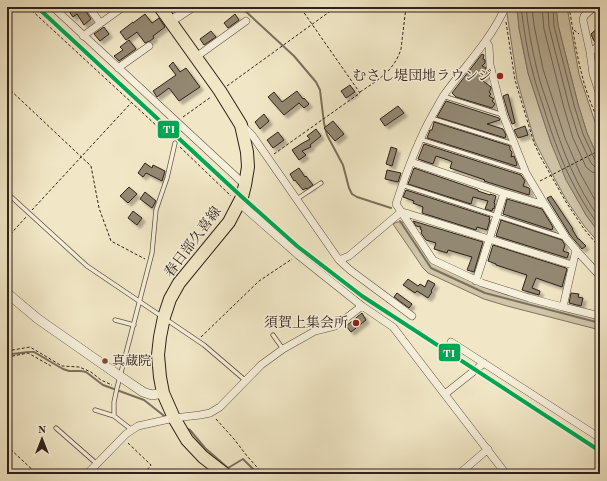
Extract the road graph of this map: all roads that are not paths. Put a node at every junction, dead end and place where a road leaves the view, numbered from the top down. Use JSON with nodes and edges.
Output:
{"nodes":[{"id":1,"x":53,"y":7,"type":"edge"},
{"id":2,"x":89,"y":7,"type":"edge"},
{"id":3,"x":123,"y":7,"type":"edge"},
{"id":4,"x":160,"y":7,"type":"edge"},
{"id":5,"x":192,"y":7,"type":"edge"},
{"id":6,"x":594,"y":7,"type":"edge"},
{"id":7,"x":503,"y":8,"type":"edge"},
{"id":8,"x":171,"y":21,"type":"junction"},
{"id":9,"x":246,"y":21,"type":"dead end"},
{"id":10,"x":100,"y":23,"type":"junction"},
{"id":11,"x":83,"y":36,"type":"junction"},
{"id":12,"x":486,"y":41,"type":"junction"},
{"id":13,"x":600,"y":45,"type":"edge"},
{"id":14,"x":149,"y":46,"type":"dead end"},
{"id":15,"x":590,"y":52,"type":"junction"},
{"id":16,"x":196,"y":57,"type":"junction"},
{"id":17,"x":118,"y":68,"type":"junction"},
{"id":18,"x":600,"y":95,"type":"edge"},
{"id":19,"x":443,"y":96,"type":"junction"},
{"id":20,"x":503,"y":115,"type":"junction"},
{"id":21,"x":431,"y":118,"type":"junction"},
{"id":22,"x":241,"y":125,"type":"junction"},
{"id":23,"x":420,"y":139,"type":"junction"},
{"id":24,"x":175,"y":142,"type":"road end"},
{"id":25,"x":514,"y":144,"type":"junction"},
{"id":26,"x":411,"y":162,"type":"junction"},
{"id":27,"x":526,"y":173,"type":"junction"},
{"id":28,"x":321,"y":183,"type":"dead end"},
{"id":29,"x":245,"y":185,"type":"junction"},
{"id":30,"x":402,"y":185,"type":"junction"},
{"id":31,"x":7,"y":193,"type":"edge"},
{"id":32,"x":504,"y":193,"type":"junction"},
{"id":33,"x":297,"y":200,"type":"junction"},
{"id":34,"x":239,"y":203,"type":"junction"},
{"id":35,"x":545,"y":205,"type":"junction"},
{"id":36,"x":401,"y":212,"type":"junction"},
{"id":37,"x":497,"y":216,"type":"junction"},
{"id":38,"x":566,"y":238,"type":"junction"},
{"id":39,"x":489,"y":239,"type":"junction"},
{"id":40,"x":576,"y":250,"type":"junction"},
{"id":41,"x":339,"y":260,"type":"junction"},
{"id":42,"x":572,"y":265,"type":"junction"},
{"id":43,"x":600,"y":276,"type":"edge"},
{"id":44,"x":476,"y":280,"type":"junction"},
{"id":45,"x":7,"y":293,"type":"edge"},
{"id":46,"x":140,"y":301,"type":"junction"},
{"id":47,"x":362,"y":306,"type":"junction"},
{"id":48,"x":563,"y":307,"type":"junction"},
{"id":49,"x":412,"y":316,"type":"dead end"},
{"id":50,"x":600,"y":316,"type":"edge"},
{"id":51,"x":164,"y":317,"type":"junction"},
{"id":52,"x":115,"y":320,"type":"dead end"},
{"id":53,"x":134,"y":325,"type":"junction"},
{"id":54,"x":273,"y":335,"type":"dead end"},
{"id":55,"x":451,"y":342,"type":"dead end"},
{"id":56,"x":283,"y":349,"type":"junction"},
{"id":57,"x":484,"y":363,"type":"junction"},
{"id":58,"x":121,"y":377,"type":"junction"},
{"id":59,"x":246,"y":381,"type":"junction"},
{"id":60,"x":163,"y":393,"type":"junction"},
{"id":61,"x":444,"y":394,"type":"junction"},
{"id":62,"x":95,"y":410,"type":"dead end"},
{"id":63,"x":114,"y":416,"type":"junction"},
{"id":64,"x":174,"y":418,"type":"junction"},
{"id":65,"x":56,"y":428,"type":"dead end"},
{"id":66,"x":132,"y":430,"type":"junction"},
{"id":67,"x":600,"y":438,"type":"edge"},
{"id":68,"x":488,"y":450,"type":"junction"},
{"id":69,"x":97,"y":464,"type":"junction"},
{"id":70,"x":87,"y":474,"type":"edge"},
{"id":71,"x":225,"y":474,"type":"edge"},
{"id":72,"x":459,"y":474,"type":"edge"},
{"id":73,"x":506,"y":474,"type":"edge"}],
"edges":[{"from":1,"to":11,"type":"street"},
{"from":2,"to":10,"type":"street"},
{"from":3,"to":10,"type":"street"},
{"from":4,"to":8,"type":"main road","name":"春日部久喜線"},
{"from":5,"to":8,"type":"street"},
{"from":6,"to":15,"type":"street"},
{"from":7,"to":12,"type":"street"},
{"from":8,"to":16,"type":"main road","name":"春日部久喜線"},
{"from":9,"to":16,"type":"street"},
{"from":10,"to":11,"type":"street"},
{"from":11,"to":17,"type":"street"},
{"from":12,"to":19,"type":"street"},
{"from":12,"to":20,"type":"street"},
{"from":13,"to":15,"type":"street"},
{"from":14,"to":17,"type":"street"},
{"from":15,"to":18,"type":"street"},
{"from":16,"to":22,"type":"main road","name":"春日部久喜線"},
{"from":17,"to":29,"type":"street"},
{"from":19,"to":20,"type":"lane"},
{"from":19,"to":21,"type":"street"},
{"from":20,"to":25,"type":"street"},
{"from":21,"to":23,"type":"street"},
{"from":21,"to":25,"type":"lane"},
{"from":22,"to":29,"type":"main road","name":"春日部久喜線"},
{"from":22,"to":33,"type":"street"},
{"from":23,"to":26,"type":"street"},
{"from":23,"to":27,"type":"lane"},
{"from":24,"to":46,"type":"lane"},
{"from":25,"to":27,"type":"street"},
{"from":26,"to":30,"type":"street"},
{"from":26,"to":32,"type":"street"},
{"from":27,"to":35,"type":"street"},
{"from":28,"to":33,"type":"lane"},
{"from":29,"to":34,"type":"main road","name":"春日部久喜線"},
{"from":30,"to":36,"type":"street"},
{"from":30,"to":37,"type":"lane"},
{"from":31,"to":46,"type":"lane"},
{"from":32,"to":35,"type":"street"},
{"from":32,"to":37,"type":"street"},
{"from":33,"to":41,"type":"street"},
{"from":34,"to":47,"type":"street"},
{"from":34,"to":51,"type":"main road","name":"春日部久喜線"},
{"from":35,"to":38,"type":"street"},
{"from":36,"to":39,"type":"street"},
{"from":36,"to":41,"type":"street"},
{"from":36,"to":44,"type":"street"},
{"from":37,"to":38,"type":"lane"},
{"from":37,"to":39,"type":"street"},
{"from":38,"to":40,"type":"street"},
{"from":39,"to":42,"type":"street"},
{"from":39,"to":44,"type":"street"},
{"from":40,"to":42,"type":"street"},
{"from":40,"to":43,"type":"street"},
{"from":41,"to":49,"type":"street"},
{"from":42,"to":48,"type":"street"},
{"from":44,"to":48,"type":"street"},
{"from":45,"to":58,"type":"street"},
{"from":46,"to":51,"type":"lane"},
{"from":46,"to":53,"type":"lane"},
{"from":47,"to":56,"type":"street"},
{"from":47,"to":61,"type":"street"},
{"from":48,"to":50,"type":"street"},
{"from":51,"to":59,"type":"lane"},
{"from":51,"to":60,"type":"main road","name":"春日部久喜線"},
{"from":52,"to":53,"type":"lane"},
{"from":53,"to":58,"type":"lane"},
{"from":54,"to":56,"type":"lane"},
{"from":55,"to":57,"type":"street"},
{"from":56,"to":59,"type":"street"},
{"from":57,"to":61,"type":"street"},
{"from":57,"to":67,"type":"street"},
{"from":58,"to":60,"type":"street"},
{"from":58,"to":63,"type":"lane"},
{"from":59,"to":64,"type":"street"},
{"from":60,"to":64,"type":"main road","name":"春日部久喜線"},
{"from":61,"to":68,"type":"street"},
{"from":62,"to":63,"type":"lane"},
{"from":63,"to":66,"type":"lane"},
{"from":64,"to":66,"type":"street"},
{"from":64,"to":71,"type":"main road","name":"春日部久喜線"},
{"from":65,"to":69,"type":"lane"},
{"from":66,"to":69,"type":"street"},
{"from":68,"to":72,"type":"street"},
{"from":68,"to":73,"type":"street"},
{"from":69,"to":70,"type":"street"}]}
